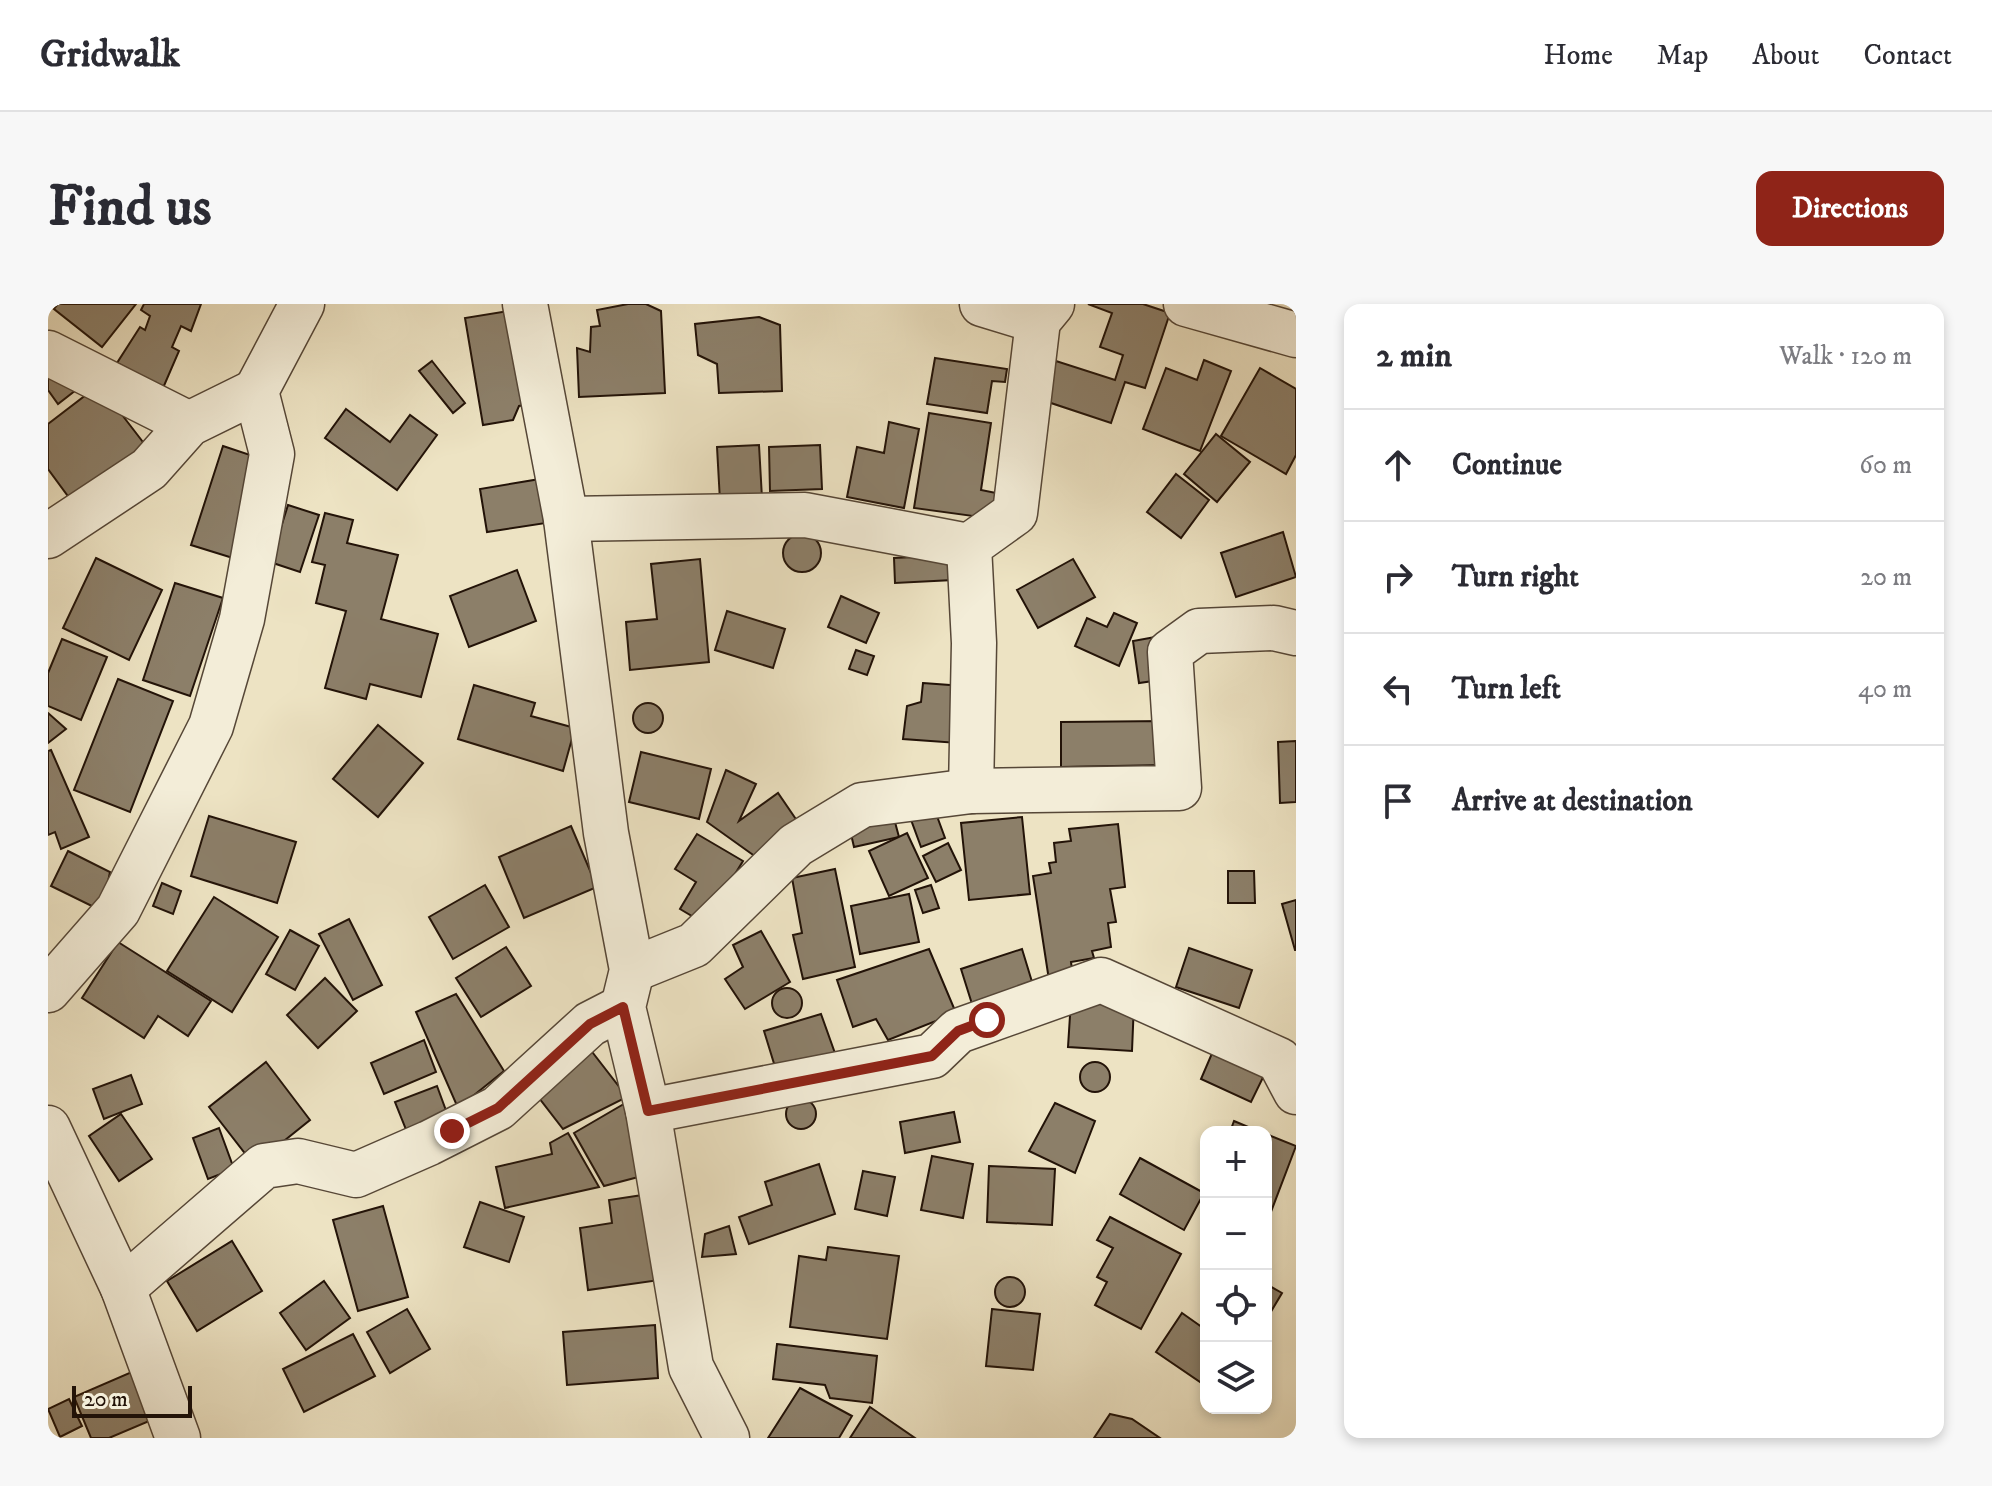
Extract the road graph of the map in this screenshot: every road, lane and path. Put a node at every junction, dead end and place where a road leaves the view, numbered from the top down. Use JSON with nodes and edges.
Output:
{"nodes":[{"id":1,"x":302,"y":304,"type":"edge"},
{"id":2,"x":525,"y":304,"type":"edge"},
{"id":3,"x":982,"y":304,"type":"edge"},
{"id":4,"x":1186,"y":304,"type":"edge"},
{"id":5,"x":1045,"y":312,"type":"edge"},
{"id":6,"x":1296,"y":335,"type":"edge"},
{"id":7,"x":48,"y":353,"type":"edge"},
{"id":8,"x":256,"y":391,"type":"junction"},
{"id":9,"x":189,"y":424,"type":"junction"},
{"id":10,"x":566,"y":519,"type":"junction"},
{"id":11,"x":48,"y":536,"type":"edge"},
{"id":12,"x":969,"y":546,"type":"junction"},
{"id":13,"x":1296,"y":633,"type":"edge"},
{"id":14,"x":971,"y":791,"type":"junction"},
{"id":15,"x":627,"y":989,"type":"junction"},
{"id":16,"x":48,"y":990,"type":"edge"},
{"id":17,"x":1296,"y":1092,"type":"edge"},
{"id":18,"x":648,"y":1111,"type":"junction"},
{"id":19,"x":48,"y":1128,"type":"edge"},
{"id":20,"x":123,"y":1288,"type":"junction"},
{"id":21,"x":178,"y":1438,"type":"edge"},
{"id":22,"x":727,"y":1438,"type":"edge"}],
"edges":[{"from":1,"to":8,"type":"street"},
{"from":2,"to":10,"type":"street"},
{"from":3,"to":5,"type":"street"},
{"from":4,"to":6,"type":"street"},
{"from":5,"to":12,"type":"street"},
{"from":7,"to":9,"type":"street"},
{"from":8,"to":9,"type":"street"},
{"from":8,"to":16,"type":"street"},
{"from":9,"to":11,"type":"street"},
{"from":10,"to":12,"type":"street"},
{"from":10,"to":15,"type":"street"},
{"from":12,"to":14,"type":"street"},
{"from":13,"to":14,"type":"street"},
{"from":14,"to":15,"type":"street"},
{"from":15,"to":18,"type":"street"},
{"from":15,"to":20,"type":"street"},
{"from":17,"to":18,"type":"street"},
{"from":18,"to":22,"type":"street"},
{"from":19,"to":20,"type":"street"},
{"from":20,"to":21,"type":"street"}]}
